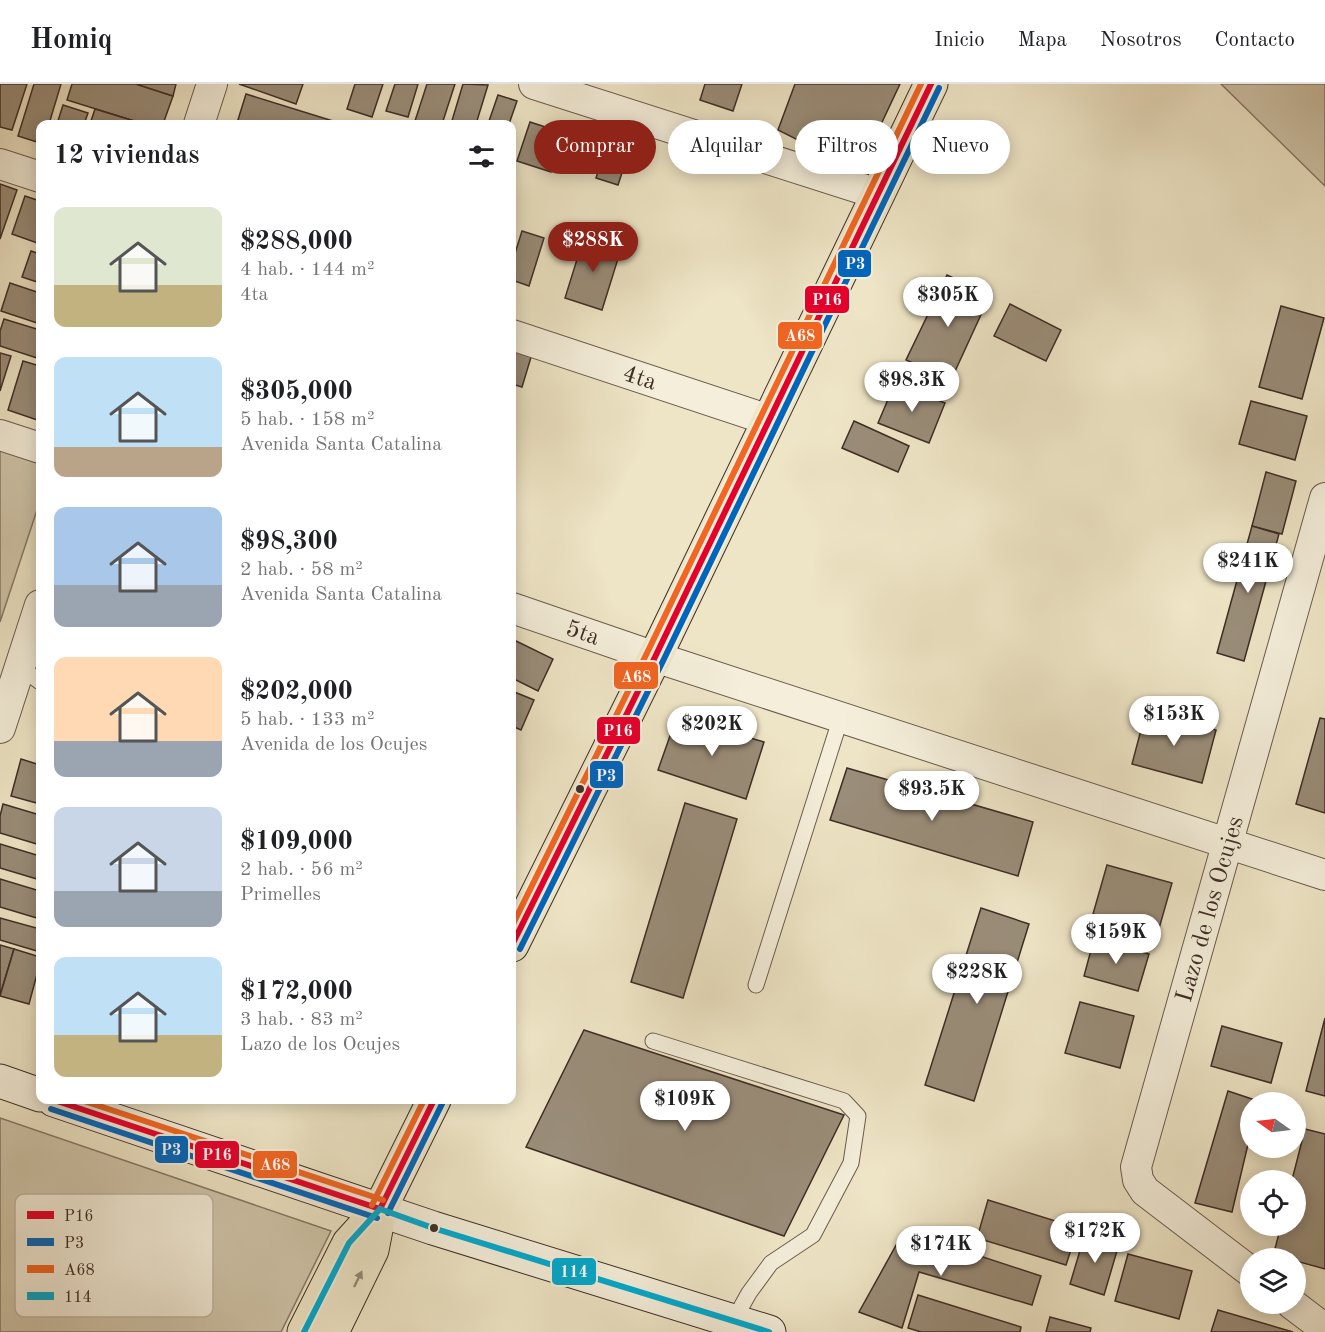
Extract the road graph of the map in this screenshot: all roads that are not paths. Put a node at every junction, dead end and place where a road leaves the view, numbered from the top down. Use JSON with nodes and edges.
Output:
{"nodes":[{"id":1,"x":212,"y":84,"type":"edge"},
{"id":2,"x":534,"y":84,"type":"edge"},
{"id":3,"x":932,"y":84,"type":"edge"},
{"id":4,"x":200,"y":120,"type":"edge"},
{"id":5,"x":0,"y":164,"type":"edge"},
{"id":6,"x":36,"y":176,"type":"edge"},
{"id":7,"x":878,"y":194,"type":"junction"},
{"id":8,"x":516,"y":335,"type":"edge"},
{"id":9,"x":769,"y":420,"type":"junction"},
{"id":10,"x":0,"y":435,"type":"edge"},
{"id":11,"x":36,"y":447,"type":"edge"},
{"id":12,"x":1325,"y":498,"type":"edge"},
{"id":13,"x":516,"y":609,"type":"edge"},
{"id":14,"x":36,"y":633,"type":"edge"},
{"id":15,"x":655,"y":657,"type":"junction"},
{"id":16,"x":30,"y":674,"type":"edge"},
{"id":17,"x":841,"y":717,"type":"junction"},
{"id":18,"x":0,"y":727,"type":"edge"},
{"id":19,"x":1228,"y":843,"type":"junction"},
{"id":20,"x":1325,"y":875,"type":"edge"},
{"id":21,"x":516,"y":937,"type":"edge"},
{"id":22,"x":756,"y":985,"type":"dead end"},
{"id":23,"x":653,"y":1041,"type":"dead end"},
{"id":24,"x":0,"y":1081,"type":"edge"},
{"id":25,"x":36,"y":1094,"type":"edge"},
{"id":26,"x":66,"y":1104,"type":"edge"},
{"id":27,"x":432,"y":1104,"type":"edge"},
{"id":28,"x":380,"y":1209,"type":"junction"},
{"id":29,"x":1240,"y":1264,"type":"edge"},
{"id":30,"x":1305,"y":1314,"type":"edge"},
{"id":31,"x":734,"y":1320,"type":"junction"},
{"id":32,"x":1325,"y":1329,"type":"edge"},
{"id":33,"x":304,"y":1332,"type":"edge"},
{"id":34,"x":332,"y":1332,"type":"edge"},
{"id":35,"x":769,"y":1332,"type":"edge"}],
"edges":[{"from":1,"to":4,"type":"street"},
{"from":2,"to":7,"type":"street"},
{"from":3,"to":7,"type":"main road"},
{"from":5,"to":6,"type":"street"},
{"from":7,"to":9,"type":"main road"},
{"from":8,"to":9,"type":"street","name":"4ta"},
{"from":9,"to":15,"type":"main road"},
{"from":10,"to":11,"type":"street"},
{"from":12,"to":19,"type":"street","name":"Lazo de los Ocujes"},
{"from":13,"to":15,"type":"street","name":"5ta"},
{"from":14,"to":16,"type":"street"},
{"from":15,"to":17,"type":"street","name":"5ta"},
{"from":15,"to":21,"type":"main road"},
{"from":16,"to":18,"type":"street"},
{"from":17,"to":19,"type":"street","name":"5ta"},
{"from":17,"to":22,"type":"lane"},
{"from":19,"to":20,"type":"street","name":"5ta"},
{"from":19,"to":29,"type":"street","name":"Lazo de los Ocujes"},
{"from":23,"to":31,"type":"lane"},
{"from":24,"to":25,"type":"street"},
{"from":26,"to":28,"type":"street"},
{"from":27,"to":28,"type":"main road"},
{"from":28,"to":31,"type":"street"},
{"from":28,"to":33,"type":"main road"},
{"from":34,"to":28,"type":"main road","one_way":true},
{"from":30,"to":32,"type":"street"},
{"from":31,"to":35,"type":"street"}]}
